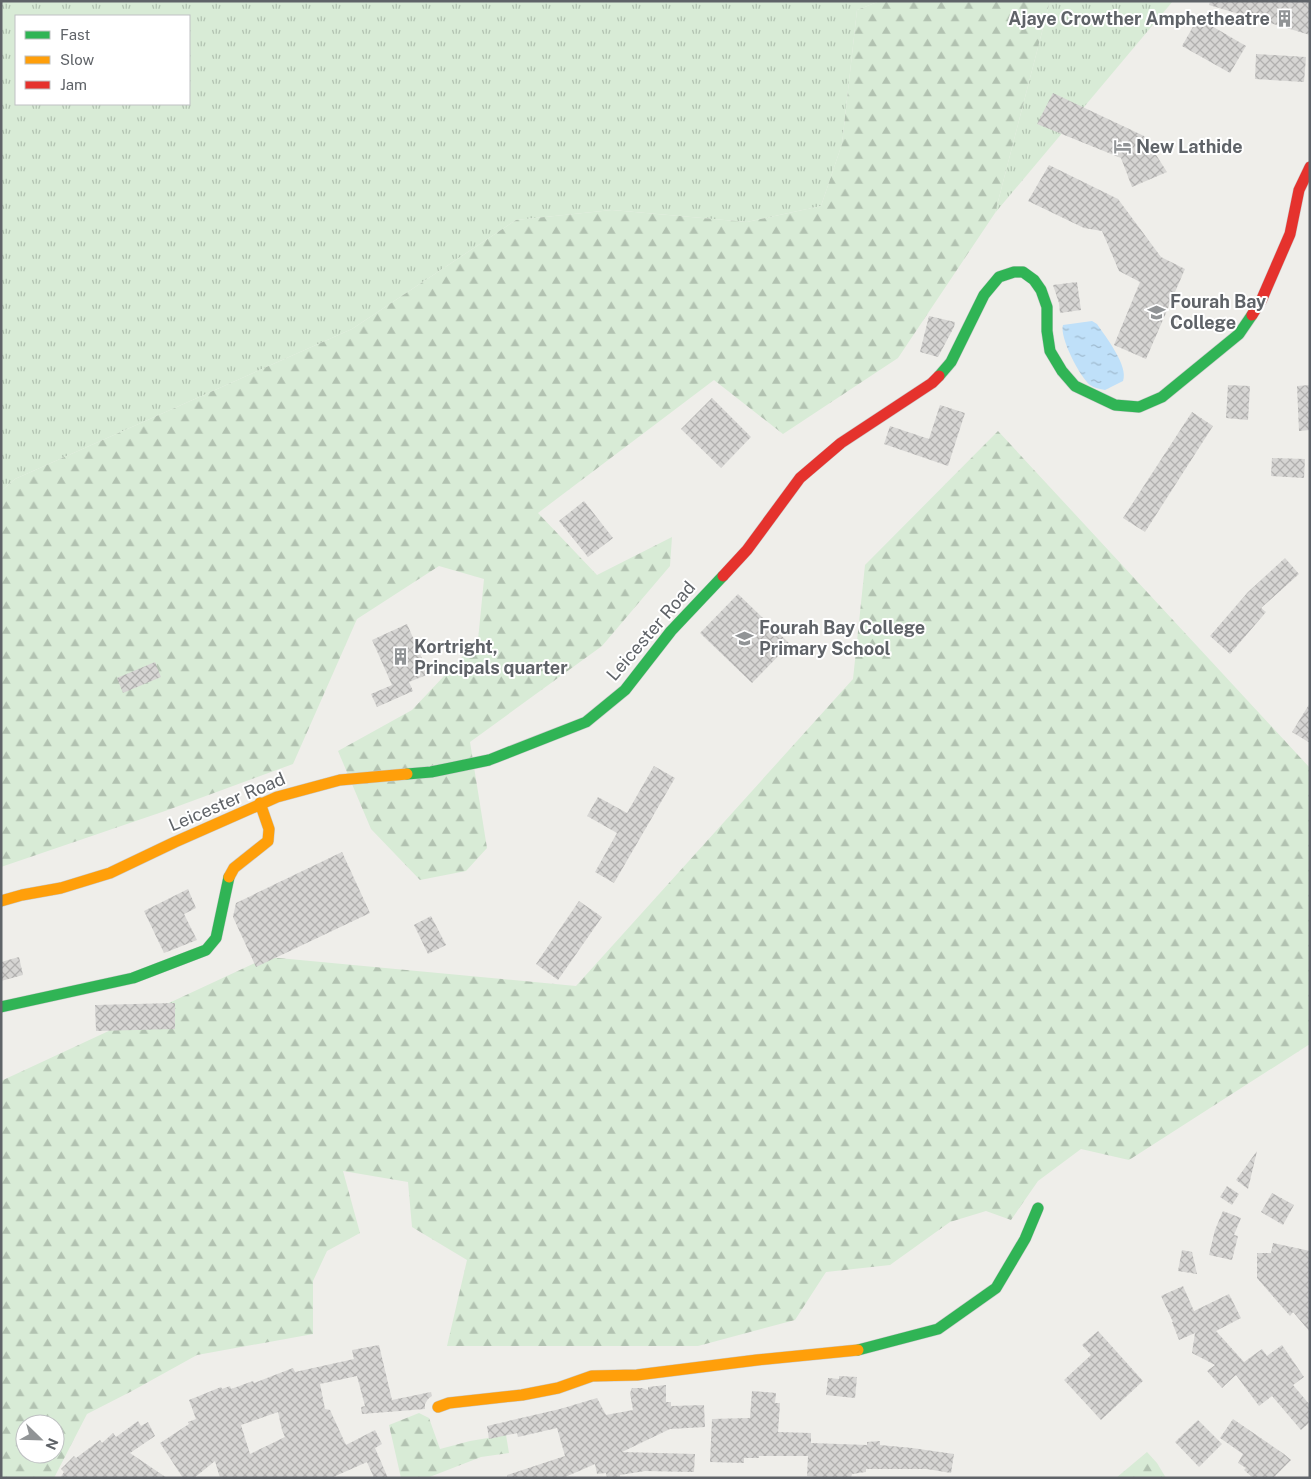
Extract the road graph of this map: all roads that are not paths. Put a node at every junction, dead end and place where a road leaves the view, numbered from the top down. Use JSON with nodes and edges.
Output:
{"nodes":[{"id":1,"x":1310,"y":167,"type":"edge"},
{"id":2,"x":260,"y":803,"type":"junction"},
{"id":3,"x":1,"y":901,"type":"edge"},
{"id":4,"x":1,"y":1007,"type":"edge"},
{"id":5,"x":1038,"y":1208,"type":"dead end"},
{"id":6,"x":438,"y":1407,"type":"dead end"}],
"edges":[{"from":1,"to":2,"type":"street","name":"Leicester Road"},
{"from":2,"to":3,"type":"street","name":"Leicester Road"},
{"from":2,"to":4,"type":"street"},
{"from":5,"to":6,"type":"street"}]}
